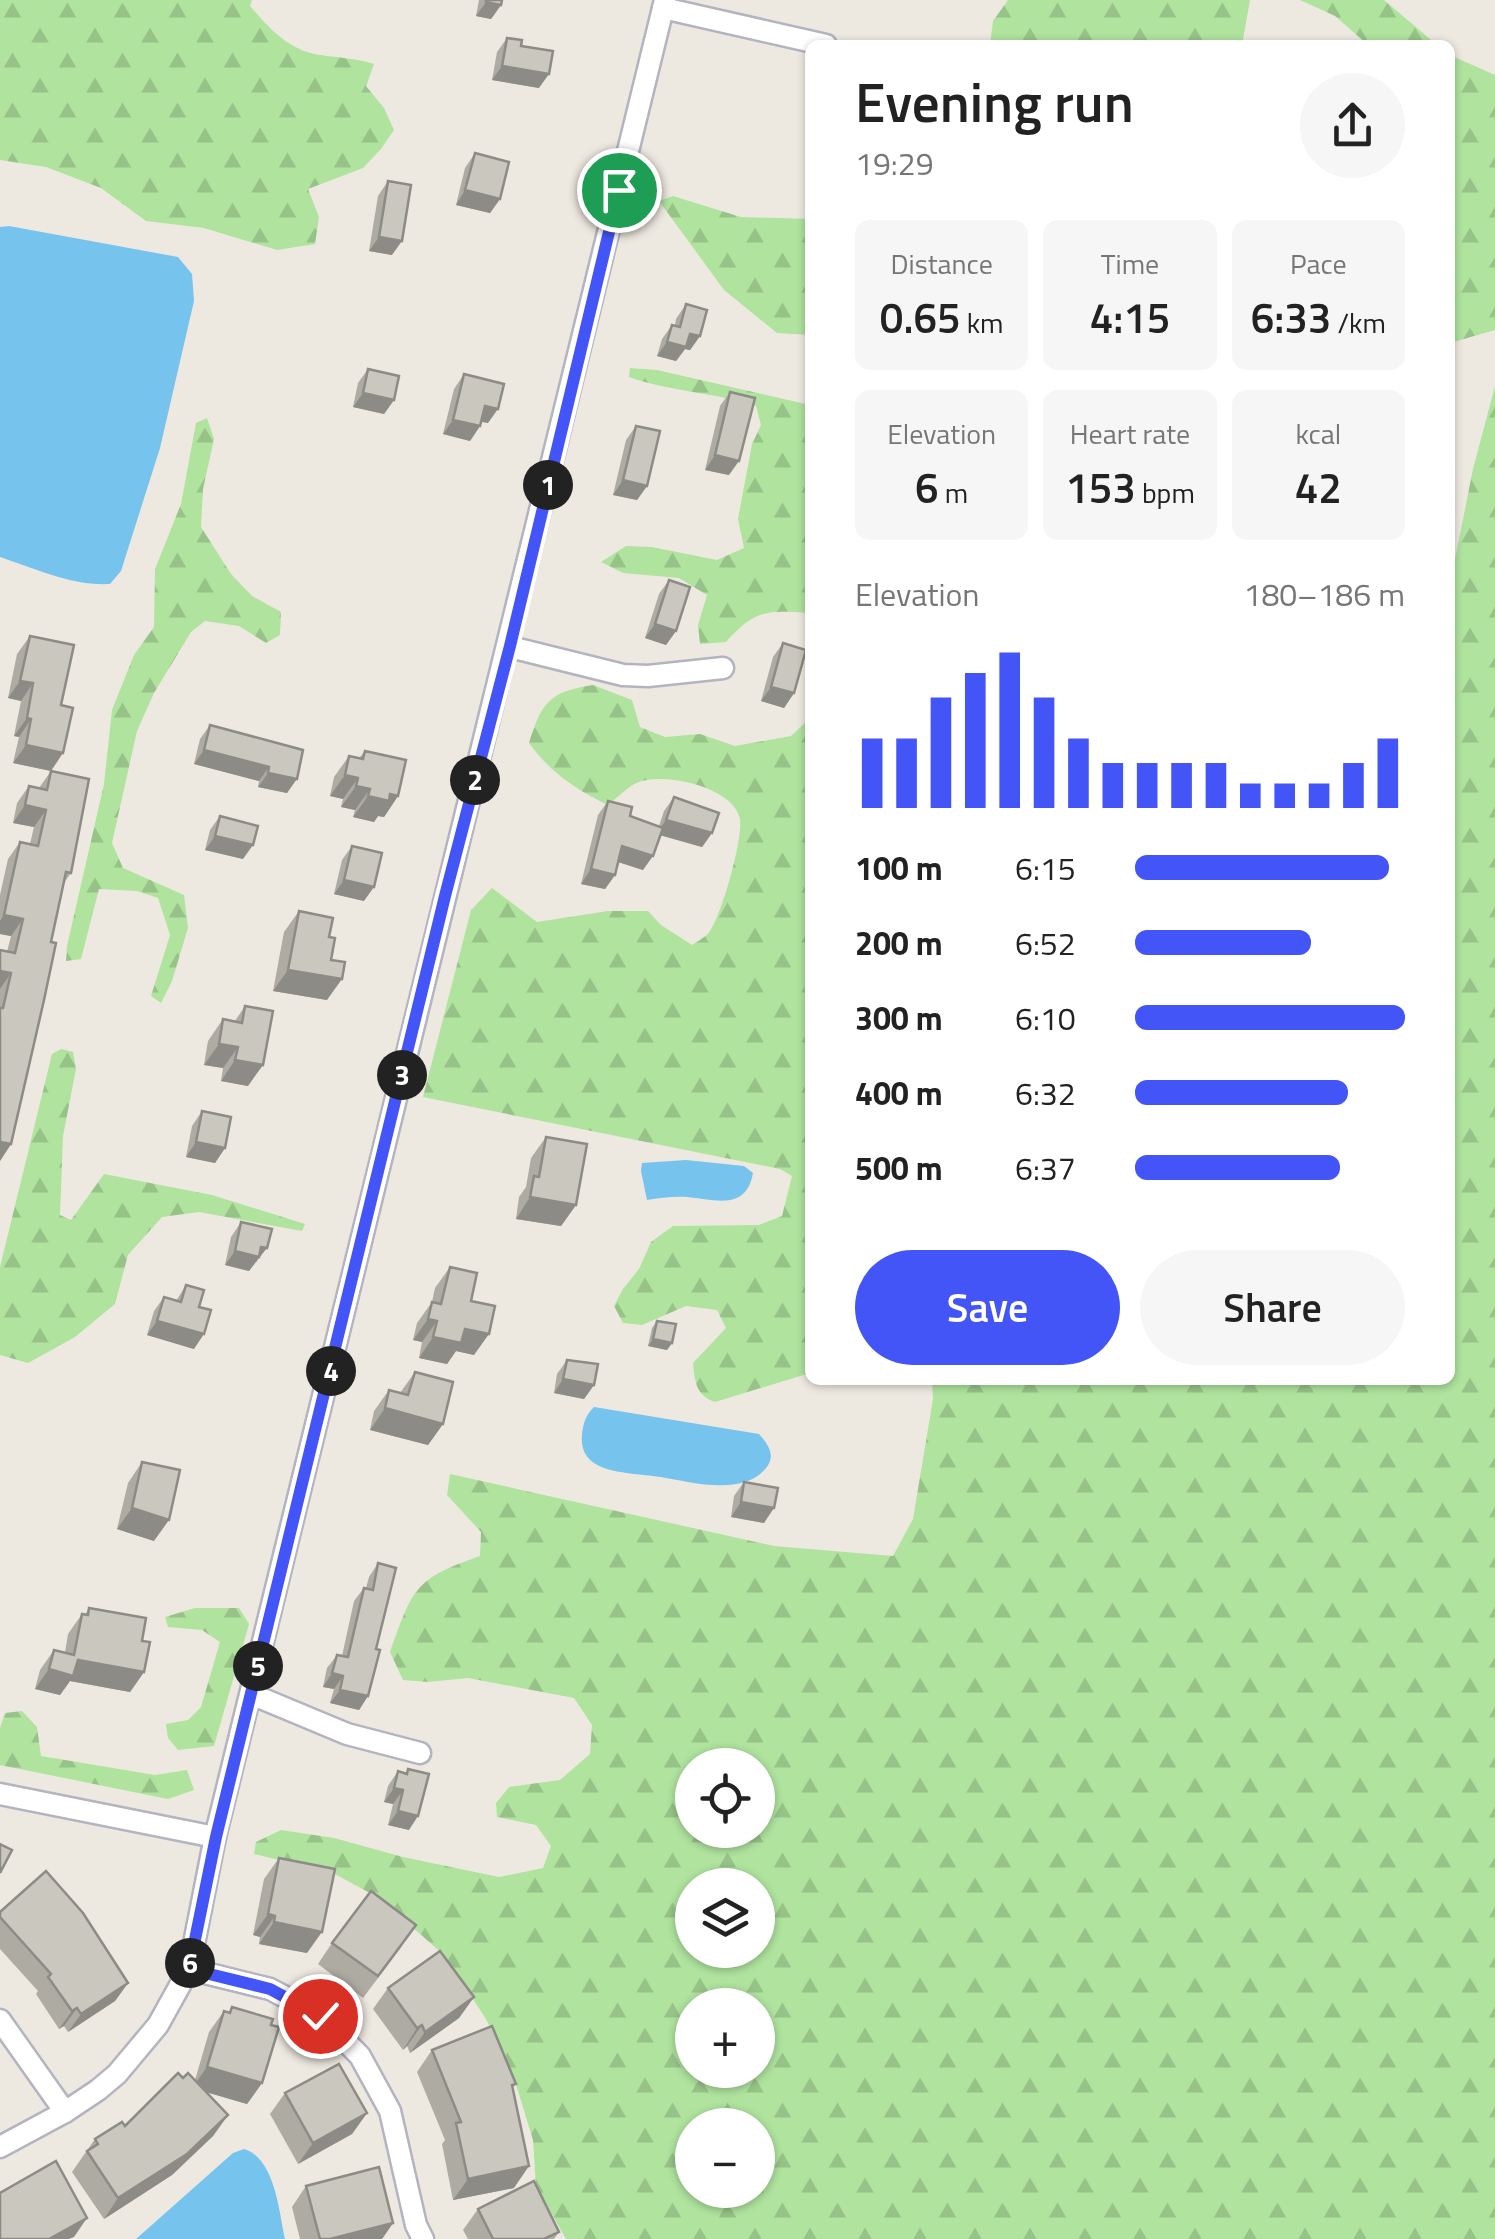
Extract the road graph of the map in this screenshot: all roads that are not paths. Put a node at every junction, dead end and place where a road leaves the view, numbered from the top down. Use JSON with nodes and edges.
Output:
{"nodes":[{"id":1,"x":664,"y":4,"type":"edge"},
{"id":2,"x":806,"y":40,"type":"edge"},
{"id":3,"x":510,"y":646,"type":"junction"},
{"id":4,"x":722,"y":668,"type":"dead end"},
{"id":5,"x":251,"y":1694,"type":"junction"},
{"id":6,"x":420,"y":1753,"type":"dead end"},
{"id":7,"x":0,"y":1794,"type":"edge"},
{"id":8,"x":216,"y":1837,"type":"junction"},
{"id":9,"x":189,"y":1969,"type":"junction"},
{"id":10,"x":0,"y":2020,"type":"edge"},
{"id":11,"x":65,"y":2112,"type":"junction"},
{"id":12,"x":0,"y":2147,"type":"edge"},
{"id":13,"x":423,"y":2239,"type":"edge"}],
"edges":[{"from":1,"to":2,"type":"street"},
{"from":1,"to":3,"type":"street"},
{"from":3,"to":4,"type":"street"},
{"from":3,"to":5,"type":"street"},
{"from":5,"to":6,"type":"street"},
{"from":5,"to":8,"type":"street"},
{"from":7,"to":8,"type":"street"},
{"from":8,"to":9,"type":"street"},
{"from":9,"to":11,"type":"street"},
{"from":9,"to":13,"type":"street"},
{"from":10,"to":11,"type":"street"},
{"from":11,"to":12,"type":"street"}]}
